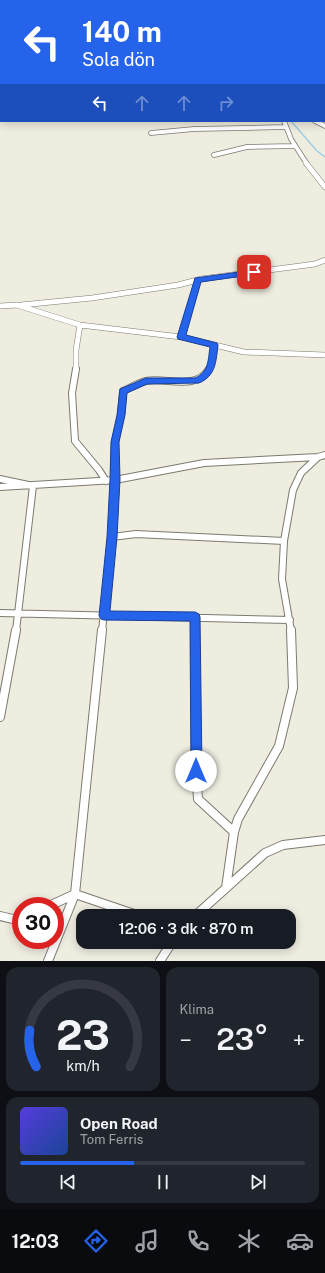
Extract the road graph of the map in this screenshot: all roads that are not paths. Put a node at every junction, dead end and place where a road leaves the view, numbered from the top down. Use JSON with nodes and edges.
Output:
{"nodes":[{"id":1,"x":284,"y":122,"type":"edge"},
{"id":2,"x":285,"y":127,"type":"junction"},
{"id":3,"x":151,"y":133,"type":"dead end"},
{"id":4,"x":295,"y":146,"type":"junction"},
{"id":5,"x":214,"y":155,"type":"dead end"},
{"id":6,"x":325,"y":187,"type":"edge"},
{"id":7,"x":325,"y":260,"type":"edge"},
{"id":8,"x":198,"y":280,"type":"junction"},
{"id":9,"x":17,"y":305,"type":"junction"},
{"id":10,"x":0,"y":306,"type":"edge"},
{"id":11,"x":80,"y":325,"type":"junction"},
{"id":12,"x":181,"y":337,"type":"junction"},
{"id":13,"x":214,"y":345,"type":"junction"},
{"id":14,"x":325,"y":355,"type":"edge"},
{"id":15,"x":322,"y":456,"type":"edge"},
{"id":16,"x":0,"y":479,"type":"edge"},
{"id":17,"x":115,"y":480,"type":"junction"},
{"id":18,"x":106,"y":481,"type":"junction"},
{"id":19,"x":33,"y":486,"type":"junction"},
{"id":20,"x":0,"y":488,"type":"edge"},
{"id":21,"x":112,"y":537,"type":"junction"},
{"id":22,"x":284,"y":541,"type":"junction"},
{"id":23,"x":0,"y":613,"type":"edge"},
{"id":24,"x":19,"y":613,"type":"junction"},
{"id":25,"x":104,"y":616,"type":"junction"},
{"id":26,"x":195,"y":617,"type":"junction"},
{"id":27,"x":290,"y":620,"type":"junction"},
{"id":28,"x":0,"y":717,"type":"edge"},
{"id":29,"x":234,"y":832,"type":"junction"},
{"id":30,"x":325,"y":840,"type":"edge"},
{"id":31,"x":226,"y":888,"type":"junction"},
{"id":32,"x":75,"y":894,"type":"junction"},
{"id":33,"x":64,"y":899,"type":"edge"},
{"id":34,"x":119,"y":909,"type":"edge"},
{"id":35,"x":203,"y":909,"type":"edge"},
{"id":36,"x":0,"y":916,"type":"edge"},
{"id":37,"x":12,"y":919,"type":"edge"},
{"id":38,"x":168,"y":949,"type":"edge"},
{"id":39,"x":48,"y":961,"type":"edge"},
{"id":40,"x":160,"y":961,"type":"edge"}],
"edges":[{"from":1,"to":2,"type":"street"},
{"from":2,"to":3,"type":"street"},
{"from":2,"to":4,"type":"street"},
{"from":4,"to":5,"type":"street"},
{"from":4,"to":6,"type":"street"},
{"from":7,"to":8,"type":"street"},
{"from":8,"to":9,"type":"street"},
{"from":8,"to":12,"type":"street"},
{"from":9,"to":10,"type":"street"},
{"from":9,"to":11,"type":"street"},
{"from":11,"to":12,"type":"street"},
{"from":11,"to":18,"type":"street"},
{"from":12,"to":13,"type":"street"},
{"from":13,"to":14,"type":"street"},
{"from":13,"to":17,"type":"street"},
{"from":15,"to":17,"type":"street"},
{"from":15,"to":22,"type":"street"},
{"from":16,"to":19,"type":"street"},
{"from":17,"to":18,"type":"street"},
{"from":17,"to":21,"type":"street"},
{"from":18,"to":19,"type":"street"},
{"from":19,"to":20,"type":"street"},
{"from":19,"to":24,"type":"street"},
{"from":21,"to":22,"type":"street"},
{"from":21,"to":25,"type":"street"},
{"from":22,"to":27,"type":"street"},
{"from":23,"to":24,"type":"street"},
{"from":24,"to":25,"type":"street"},
{"from":24,"to":28,"type":"street"},
{"from":25,"to":26,"type":"street"},
{"from":25,"to":32,"type":"street"},
{"from":26,"to":27,"type":"street"},
{"from":26,"to":29,"type":"street"},
{"from":27,"to":29,"type":"street"},
{"from":29,"to":31,"type":"street"},
{"from":30,"to":31,"type":"street"},
{"from":31,"to":35,"type":"street"},
{"from":32,"to":33,"type":"street"},
{"from":32,"to":34,"type":"street"},
{"from":32,"to":39,"type":"street"},
{"from":36,"to":37,"type":"street"},
{"from":38,"to":40,"type":"street"}]}
